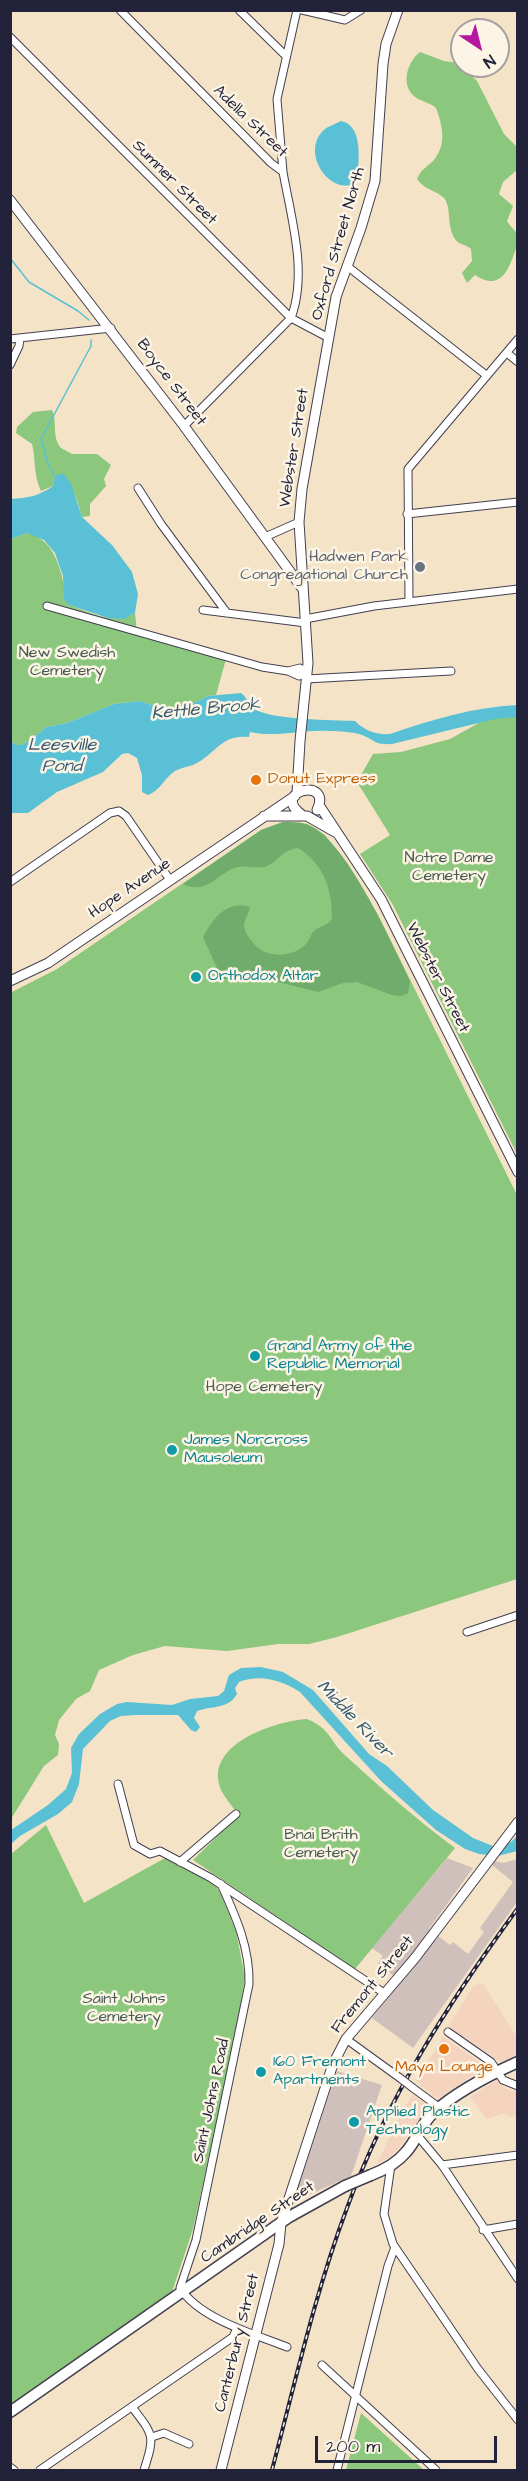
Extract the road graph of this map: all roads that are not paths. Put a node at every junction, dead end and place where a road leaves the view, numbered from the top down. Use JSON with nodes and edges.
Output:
{"nodes":[{"id":1,"x":120,"y":10,"type":"edge"},
{"id":2,"x":238,"y":10,"type":"edge"},
{"id":3,"x":297,"y":10,"type":"edge"},
{"id":4,"x":302,"y":10,"type":"edge"},
{"id":5,"x":361,"y":10,"type":"edge"},
{"id":6,"x":398,"y":10,"type":"edge"},
{"id":7,"x":10,"y":37,"type":"edge"},
{"id":8,"x":286,"y":56,"type":"junction"},
{"id":9,"x":283,"y":172,"type":"junction"},
{"id":10,"x":10,"y":200,"type":"edge"},
{"id":11,"x":347,"y":266,"type":"junction"},
{"id":12,"x":291,"y":318,"type":"junction"},
{"id":13,"x":111,"y":328,"type":"junction"},
{"id":14,"x":20,"y":338,"type":"junction"},
{"id":15,"x":10,"y":339,"type":"edge"},
{"id":16,"x":518,"y":339,"type":"edge"},
{"id":17,"x":327,"y":341,"type":"junction"},
{"id":18,"x":507,"y":353,"type":"junction"},
{"id":19,"x":518,"y":362,"type":"edge"},
{"id":20,"x":10,"y":365,"type":"edge"},
{"id":21,"x":486,"y":375,"type":"junction"},
{"id":22,"x":184,"y":426,"type":"junction"},
{"id":23,"x":138,"y":488,"type":"dead end"},
{"id":24,"x":518,"y":502,"type":"edge"},
{"id":25,"x":407,"y":514,"type":"junction"},
{"id":26,"x":299,"y":522,"type":"junction"},
{"id":27,"x":265,"y":537,"type":"junction"},
{"id":28,"x":302,"y":588,"type":"junction"},
{"id":29,"x":518,"y":589,"type":"edge"},
{"id":30,"x":408,"y":602,"type":"junction"},
{"id":31,"x":47,"y":606,"type":"dead end"},
{"id":32,"x":203,"y":610,"type":"dead end"},
{"id":33,"x":227,"y":613,"type":"junction"},
{"id":34,"x":305,"y":621,"type":"junction"},
{"id":35,"x":451,"y":671,"type":"dead end"},
{"id":36,"x":307,"y":676,"type":"junction"},
{"id":37,"x":300,"y":771,"type":"junction"},
{"id":38,"x":310,"y":790,"type":"junction"},
{"id":39,"x":296,"y":794,"type":"junction"},
{"id":40,"x":319,"y":805,"type":"junction"},
{"id":41,"x":304,"y":815,"type":"junction"},
{"id":42,"x":264,"y":816,"type":"junction"},
{"id":43,"x":341,"y":838,"type":"junction"},
{"id":44,"x":170,"y":880,"type":"junction"},
{"id":45,"x":10,"y":882,"type":"edge"},
{"id":46,"x":10,"y":981,"type":"edge"},
{"id":47,"x":518,"y":1172,"type":"edge"},
{"id":48,"x":516,"y":1618,"type":"edge"},
{"id":49,"x":467,"y":1632,"type":"dead end"},
{"id":50,"x":118,"y":1784,"type":"dead end"},
{"id":51,"x":236,"y":1814,"type":"dead end"},
{"id":52,"x":518,"y":1822,"type":"edge"},
{"id":53,"x":180,"y":1862,"type":"junction"},
{"id":54,"x":221,"y":1884,"type":"junction"},
{"id":55,"x":244,"y":1900,"type":"junction"},
{"id":56,"x":235,"y":1913,"type":"junction"},
{"id":57,"x":384,"y":1993,"type":"junction"},
{"id":58,"x":448,"y":2032,"type":"dead end"},
{"id":59,"x":346,"y":2039,"type":"junction"},
{"id":60,"x":518,"y":2062,"type":"edge"},
{"id":61,"x":497,"y":2072,"type":"junction"},
{"id":62,"x":518,"y":2086,"type":"edge"},
{"id":63,"x":440,"y":2108,"type":"junction"},
{"id":64,"x":417,"y":2135,"type":"junction"},
{"id":65,"x":518,"y":2155,"type":"edge"},
{"id":66,"x":390,"y":2165,"type":"junction"},
{"id":67,"x":442,"y":2165,"type":"junction"},
{"id":68,"x":281,"y":2223,"type":"junction"},
{"id":69,"x":518,"y":2223,"type":"edge"},
{"id":70,"x":483,"y":2230,"type":"junction"},
{"id":71,"x":395,"y":2247,"type":"junction"},
{"id":72,"x":518,"y":2279,"type":"edge"},
{"id":73,"x":183,"y":2292,"type":"junction"},
{"id":74,"x":237,"y":2328,"type":"junction"},
{"id":75,"x":255,"y":2335,"type":"junction"},
{"id":76,"x":287,"y":2348,"type":"dead end"},
{"id":77,"x":322,"y":2365,"type":"dead end"},
{"id":78,"x":355,"y":2397,"type":"junction"},
{"id":79,"x":132,"y":2407,"type":"junction"},
{"id":80,"x":10,"y":2412,"type":"edge"},
{"id":81,"x":518,"y":2420,"type":"edge"},
{"id":82,"x":152,"y":2437,"type":"junction"},
{"id":83,"x":189,"y":2444,"type":"dead end"},
{"id":84,"x":10,"y":2467,"type":"edge"},
{"id":85,"x":14,"y":2470,"type":"edge"},
{"id":86,"x":40,"y":2470,"type":"edge"},
{"id":87,"x":144,"y":2470,"type":"edge"},
{"id":88,"x":220,"y":2470,"type":"edge"},
{"id":89,"x":337,"y":2470,"type":"edge"},
{"id":90,"x":436,"y":2470,"type":"edge"}],
"edges":[{"from":1,"to":9,"type":"street","name":"Adella Street"},
{"from":2,"to":8,"type":"street"},
{"from":3,"to":8,"type":"street"},
{"from":4,"to":5,"type":"street"},
{"from":6,"to":11,"type":"street","name":"Oxford Street North"},
{"from":7,"to":12,"type":"street","name":"Sumner Street"},
{"from":8,"to":9,"type":"street"},
{"from":9,"to":12,"type":"street","name":"Adella Street"},
{"from":10,"to":13,"type":"street","name":"Boyce Street"},
{"from":11,"to":17,"type":"street","name":"Oxford Street North"},
{"from":11,"to":21,"type":"street"},
{"from":12,"to":17,"type":"street","name":"Sumner Street"},
{"from":12,"to":22,"type":"street"},
{"from":13,"to":14,"type":"street"},
{"from":13,"to":22,"type":"street","name":"Boyce Street"},
{"from":14,"to":15,"type":"street"},
{"from":14,"to":20,"type":"street"},
{"from":16,"to":18,"type":"street"},
{"from":17,"to":26,"type":"street","name":"Webster Street"},
{"from":18,"to":19,"type":"street"},
{"from":18,"to":21,"type":"street"},
{"from":21,"to":25,"type":"street"},
{"from":22,"to":27,"type":"street","name":"Boyce Street"},
{"from":23,"to":33,"type":"street"},
{"from":24,"to":25,"type":"street"},
{"from":25,"to":30,"type":"street"},
{"from":26,"to":27,"type":"street"},
{"from":26,"to":28,"type":"street","name":"Webster Street"},
{"from":27,"to":28,"type":"street","name":"Boyce Street"},
{"from":28,"to":34,"type":"street","name":"Webster Street"},
{"from":29,"to":30,"type":"street"},
{"from":30,"to":34,"type":"street"},
{"from":31,"to":36,"type":"street"},
{"from":32,"to":33,"type":"street"},
{"from":33,"to":34,"type":"street"},
{"from":34,"to":36,"type":"street","name":"Webster Street"},
{"from":35,"to":36,"type":"street"},
{"from":36,"to":37,"type":"street","name":"Webster Street"},
{"from":37,"to":38,"type":"street","name":"Webster Street"},
{"from":37,"to":39,"type":"street","name":"Webster Street"},
{"from":38,"to":39,"type":"street"},
{"from":38,"to":40,"type":"street"},
{"from":39,"to":41,"type":"street"},
{"from":39,"to":42,"type":"street","name":"Hope Avenue"},
{"from":40,"to":41,"type":"street"},
{"from":40,"to":43,"type":"street","name":"Webster Street"},
{"from":41,"to":42,"type":"street"},
{"from":41,"to":43,"type":"street"},
{"from":42,"to":44,"type":"street","name":"Hope Avenue"},
{"from":43,"to":47,"type":"street","name":"Webster Street"},
{"from":44,"to":45,"type":"street"},
{"from":44,"to":46,"type":"street","name":"Hope Avenue"},
{"from":48,"to":49,"type":"street"},
{"from":50,"to":53,"type":"street"},
{"from":51,"to":53,"type":"street"},
{"from":52,"to":57,"type":"street","name":"Fremont Street"},
{"from":53,"to":54,"type":"street"},
{"from":54,"to":55,"type":"street"},
{"from":54,"to":56,"type":"street","name":"Saint Johns Road"},
{"from":55,"to":56,"type":"street"},
{"from":55,"to":57,"type":"street"},
{"from":56,"to":73,"type":"street","name":"Saint Johns Road"},
{"from":57,"to":59,"type":"street","name":"Fremont Street"},
{"from":58,"to":61,"type":"street"},
{"from":59,"to":63,"type":"street","bridge":true},
{"from":59,"to":68,"type":"street","name":"Fremont Street"},
{"from":60,"to":61,"type":"main road","name":"Cambridge Street"},
{"from":61,"to":62,"type":"street"},
{"from":61,"to":63,"type":"main road","name":"Cambridge Street"},
{"from":63,"to":64,"type":"main road","name":"Cambridge Street"},
{"from":64,"to":66,"type":"main road","name":"Cambridge Street"},
{"from":64,"to":67,"type":"street"},
{"from":65,"to":67,"type":"street"},
{"from":66,"to":68,"type":"main road","name":"Cambridge Street","bridge":true},
{"from":66,"to":71,"type":"street"},
{"from":67,"to":70,"type":"street"},
{"from":68,"to":73,"type":"main road","name":"Cambridge Street"},
{"from":68,"to":75,"type":"street","name":"Canterbury Street"},
{"from":69,"to":70,"type":"street"},
{"from":70,"to":72,"type":"street"},
{"from":71,"to":78,"type":"street"},
{"from":71,"to":81,"type":"street"},
{"from":73,"to":74,"type":"street"},
{"from":73,"to":80,"type":"main road","name":"Cambridge Street"},
{"from":74,"to":75,"type":"street"},
{"from":74,"to":79,"type":"street"},
{"from":75,"to":76,"type":"street"},
{"from":75,"to":88,"type":"street","name":"Canterbury Street"},
{"from":77,"to":78,"type":"street"},
{"from":78,"to":89,"type":"street"},
{"from":78,"to":90,"type":"street"},
{"from":79,"to":82,"type":"street"},
{"from":79,"to":86,"type":"street"},
{"from":82,"to":83,"type":"street"},
{"from":82,"to":87,"type":"street"},
{"from":84,"to":85,"type":"street"}]}
